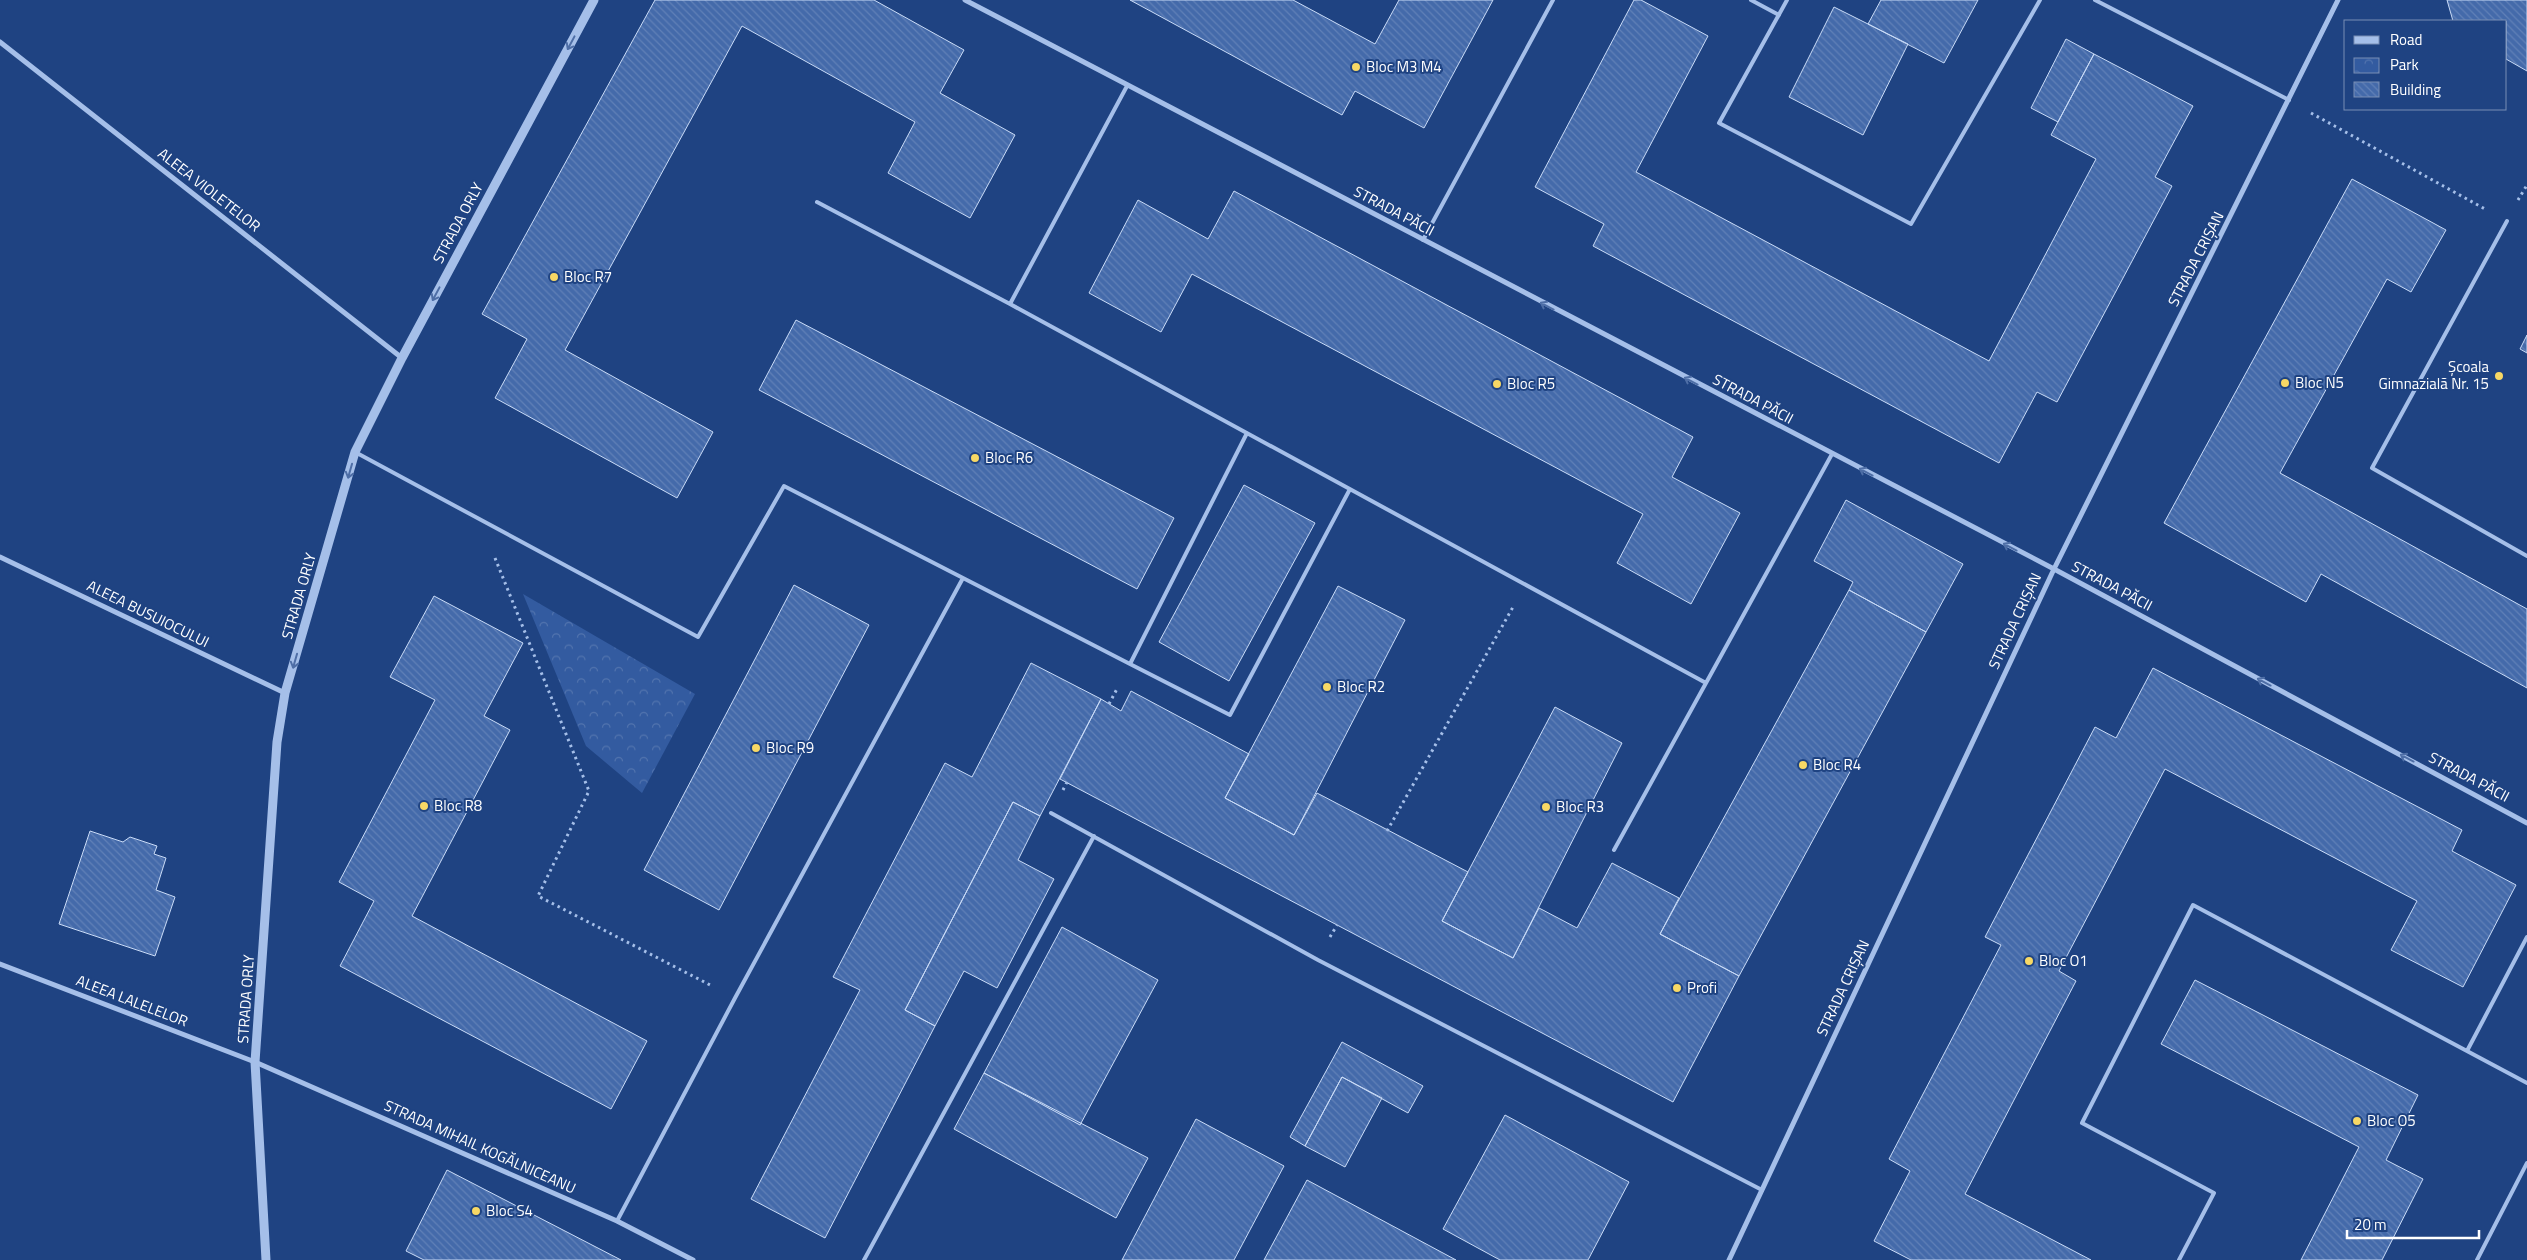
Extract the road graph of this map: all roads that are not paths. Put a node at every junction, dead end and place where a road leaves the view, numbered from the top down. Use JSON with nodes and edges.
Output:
{"nodes":[{"id":1,"x":594,"y":0,"type":"edge"},
{"id":2,"x":965,"y":0,"type":"edge"},
{"id":3,"x":1553,"y":0,"type":"edge"},
{"id":4,"x":1751,"y":0,"type":"edge"},
{"id":5,"x":1787,"y":0,"type":"edge"},
{"id":6,"x":2040,"y":0,"type":"edge"},
{"id":7,"x":2095,"y":0,"type":"edge"},
{"id":8,"x":2338,"y":0,"type":"edge"},
{"id":9,"x":1779,"y":14,"type":"junction"},
{"id":10,"x":0,"y":42,"type":"edge"},
{"id":11,"x":1126,"y":86,"type":"junction"},
{"id":12,"x":2289,"y":100,"type":"junction"},
{"id":13,"x":817,"y":202,"type":"dead end"},
{"id":14,"x":2507,"y":221,"type":"road end"},
{"id":15,"x":1422,"y":241,"type":"junction"},
{"id":16,"x":1010,"y":304,"type":"junction"},
{"id":17,"x":402,"y":358,"type":"junction"},
{"id":18,"x":1247,"y":433,"type":"junction"},
{"id":19,"x":355,"y":452,"type":"junction"},
{"id":20,"x":1832,"y":454,"type":"junction"},
{"id":21,"x":1350,"y":489,"type":"junction"},
{"id":22,"x":2527,"y":556,"type":"edge"},
{"id":23,"x":0,"y":557,"type":"edge"},
{"id":24,"x":2054,"y":569,"type":"junction"},
{"id":25,"x":963,"y":578,"type":"junction"},
{"id":26,"x":1130,"y":664,"type":"junction"},
{"id":27,"x":1706,"y":683,"type":"junction"},
{"id":28,"x":285,"y":693,"type":"junction"},
{"id":29,"x":1051,"y":813,"type":"dead end"},
{"id":30,"x":2527,"y":823,"type":"edge"},
{"id":31,"x":1094,"y":836,"type":"junction"},
{"id":32,"x":1614,"y":850,"type":"dead end"},
{"id":33,"x":2527,"y":937,"type":"edge"},
{"id":34,"x":0,"y":964,"type":"edge"},
{"id":35,"x":2468,"y":1051,"type":"junction"},
{"id":36,"x":255,"y":1062,"type":"junction"},
{"id":37,"x":2527,"y":1083,"type":"edge"},
{"id":38,"x":2527,"y":1163,"type":"edge"},
{"id":39,"x":1762,"y":1190,"type":"junction"},
{"id":40,"x":617,"y":1221,"type":"junction"},
{"id":41,"x":266,"y":1260,"type":"edge"},
{"id":42,"x":693,"y":1260,"type":"edge"},
{"id":43,"x":864,"y":1260,"type":"edge"},
{"id":44,"x":1729,"y":1260,"type":"edge"},
{"id":45,"x":2179,"y":1260,"type":"edge"},
{"id":46,"x":2477,"y":1260,"type":"edge"}],
"edges":[{"from":1,"to":17,"type":"street","name":"STRADA ORLY","one_way":true},
{"from":2,"to":11,"type":"street","name":"STRADA PĂCII"},
{"from":3,"to":15,"type":"lane"},
{"from":4,"to":9,"type":"lane"},
{"from":5,"to":9,"type":"lane"},
{"from":6,"to":9,"type":"lane"},
{"from":7,"to":12,"type":"lane"},
{"from":8,"to":12,"type":"street","name":"STRADA CRIȘAN"},
{"from":10,"to":17,"type":"street","name":"ALEEA VIOLETELOR"},
{"from":11,"to":15,"type":"street","name":"STRADA PĂCII"},
{"from":11,"to":16,"type":"lane"},
{"from":12,"to":24,"type":"street","name":"STRADA CRIȘAN"},
{"from":13,"to":16,"type":"lane"},
{"from":14,"to":22,"type":"lane"},
{"from":20,"to":15,"type":"street","name":"STRADA PĂCII","one_way":true},
{"from":16,"to":18,"type":"lane"},
{"from":17,"to":19,"type":"street","name":"STRADA ORLY"},
{"from":18,"to":21,"type":"lane"},
{"from":18,"to":26,"type":"lane"},
{"from":19,"to":25,"type":"lane"},
{"from":19,"to":28,"type":"street","name":"STRADA ORLY","one_way":true},
{"from":24,"to":20,"type":"street","name":"STRADA PĂCII","one_way":true},
{"from":20,"to":27,"type":"lane"},
{"from":21,"to":26,"type":"lane"},
{"from":21,"to":27,"type":"lane"},
{"from":23,"to":28,"type":"street","name":"ALEEA BUSUIOCULUI"},
{"from":30,"to":24,"type":"street","name":"STRADA PĂCII","one_way":true},
{"from":24,"to":39,"type":"street","name":"STRADA CRIȘAN"},
{"from":25,"to":26,"type":"lane"},
{"from":25,"to":40,"type":"lane"},
{"from":27,"to":32,"type":"lane"},
{"from":28,"to":36,"type":"street","name":"STRADA ORLY"},
{"from":29,"to":31,"type":"lane"},
{"from":31,"to":39,"type":"lane"},
{"from":31,"to":43,"type":"lane"},
{"from":33,"to":35,"type":"lane"},
{"from":34,"to":36,"type":"street","name":"ALEEA LALELELOR"},
{"from":35,"to":37,"type":"lane"},
{"from":35,"to":45,"type":"lane"},
{"from":36,"to":40,"type":"street","name":"STRADA MIHAIL KOGĂLNICEANU"},
{"from":36,"to":41,"type":"street","name":"STRADA ORLY"},
{"from":38,"to":46,"type":"lane"},
{"from":39,"to":44,"type":"street","name":"STRADA CRIȘAN"},
{"from":40,"to":42,"type":"street","name":"STRADA MIHAIL KOGĂLNICEANU"}]}
